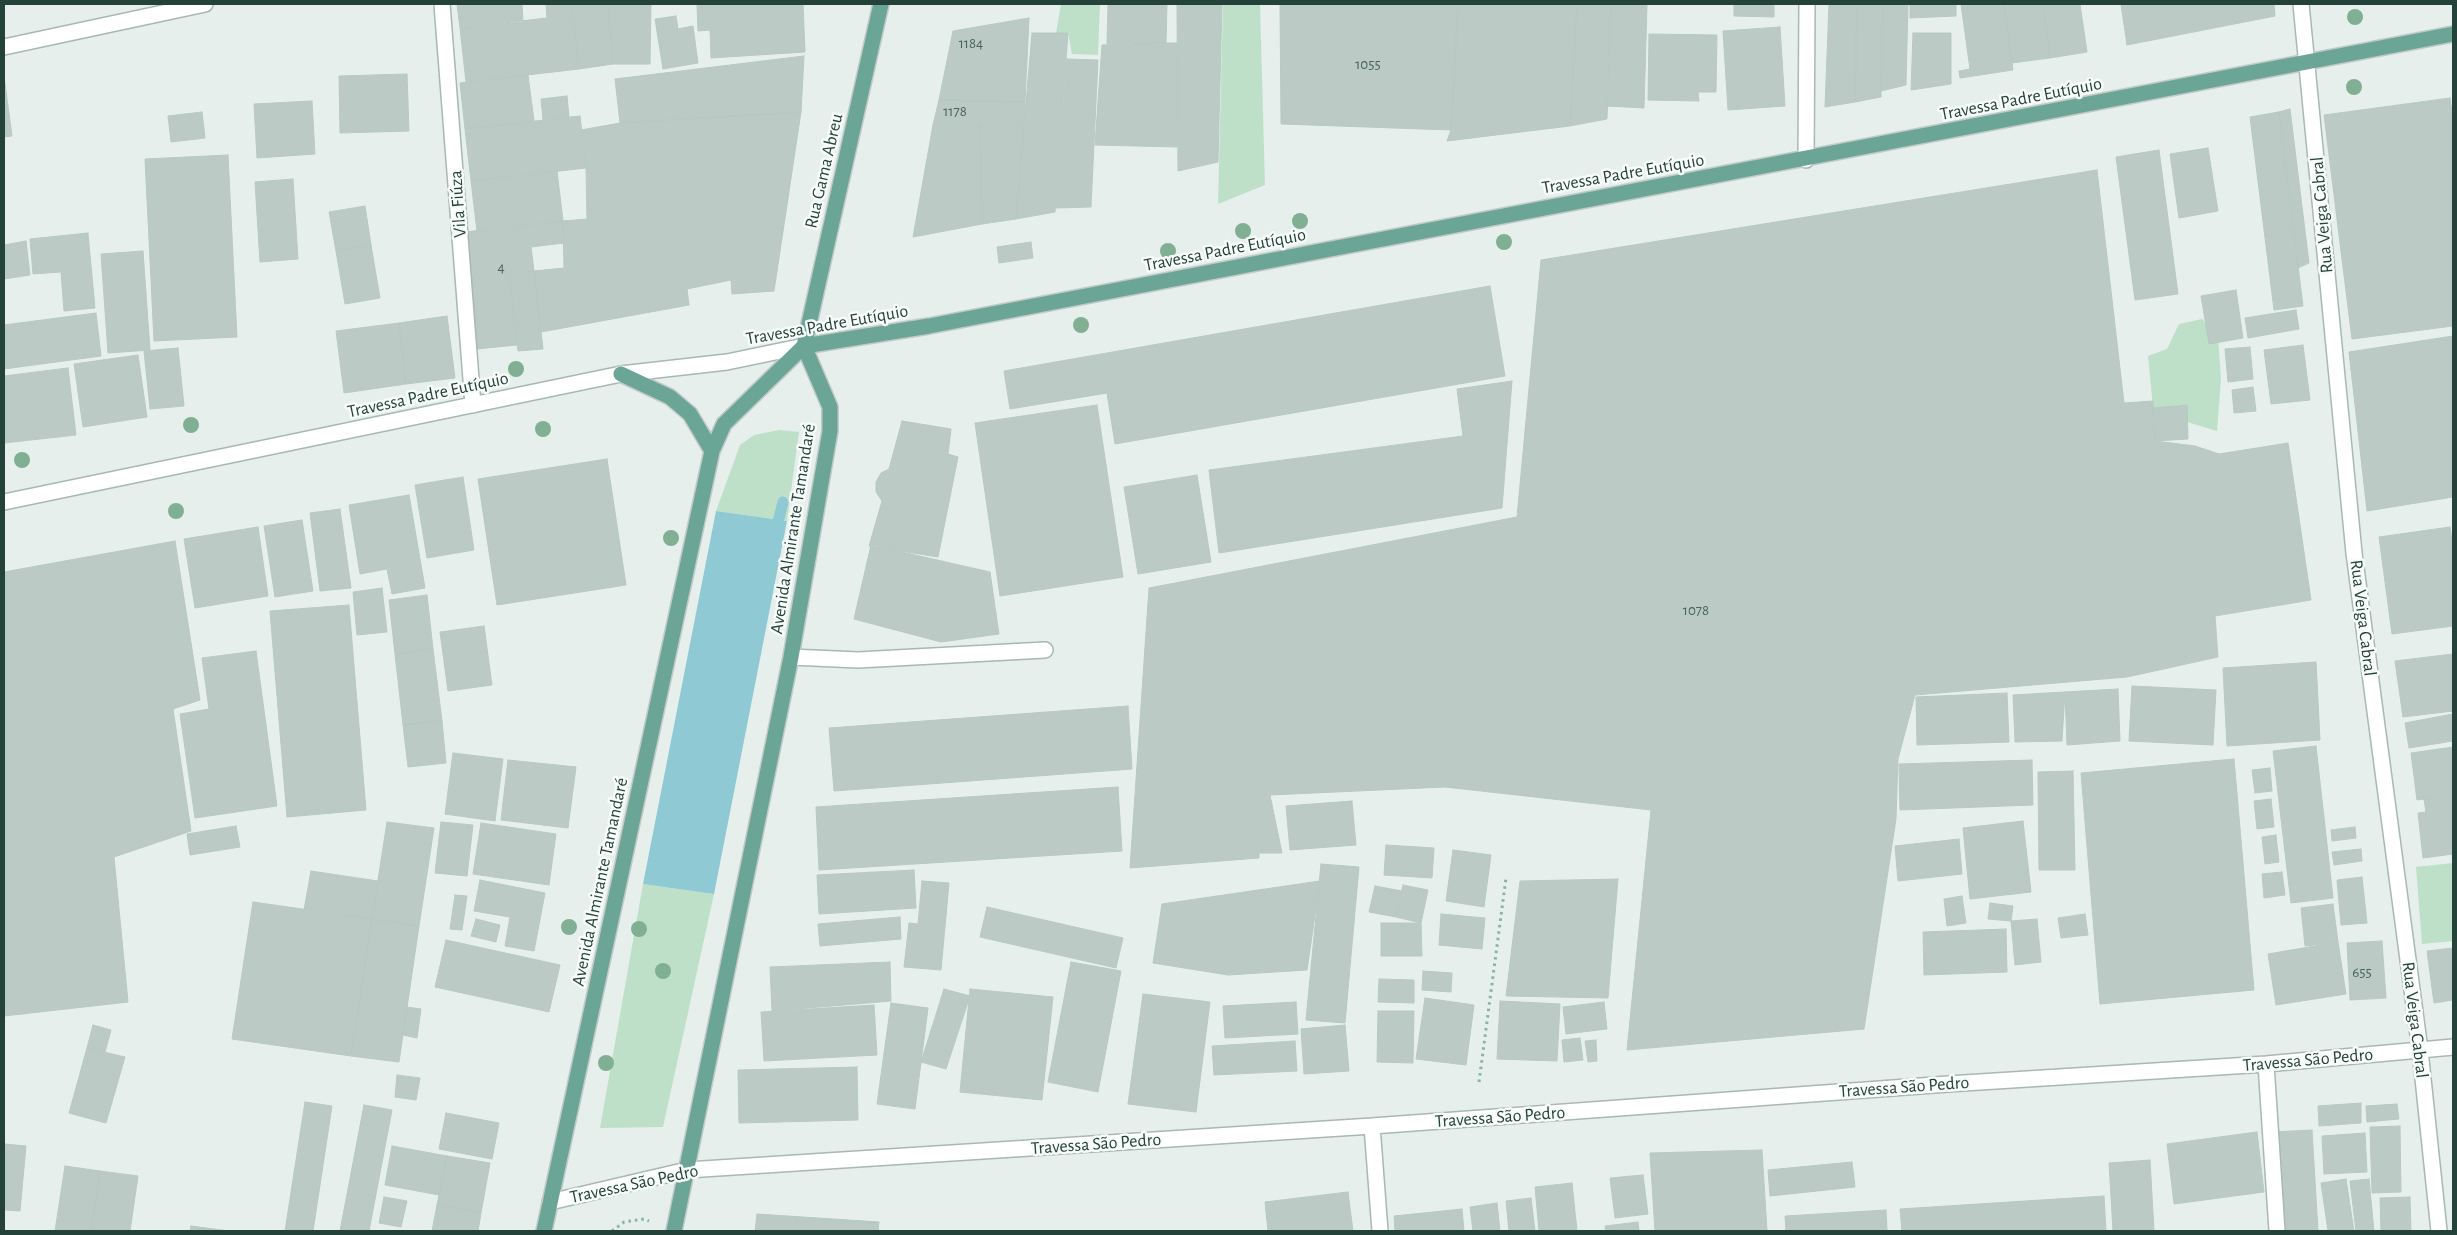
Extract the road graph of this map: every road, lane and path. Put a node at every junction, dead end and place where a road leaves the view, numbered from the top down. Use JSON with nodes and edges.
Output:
{"nodes":[{"id":1,"x":205,"y":4,"type":"edge"},
{"id":2,"x":442,"y":4,"type":"edge"},
{"id":3,"x":881,"y":4,"type":"edge"},
{"id":4,"x":1807,"y":4,"type":"edge"},
{"id":5,"x":2301,"y":4,"type":"edge"},
{"id":6,"x":2453,"y":34,"type":"edge"},
{"id":7,"x":4,"y":47,"type":"edge"},
{"id":8,"x":2308,"y":63,"type":"junction"},
{"id":9,"x":1806,"y":160,"type":"junction"},
{"id":10,"x":804,"y":346,"type":"junction"},
{"id":11,"x":621,"y":374,"type":"junction"},
{"id":12,"x":473,"y":405,"type":"junction"},
{"id":13,"x":712,"y":452,"type":"junction"},
{"id":14,"x":4,"y":502,"type":"edge"},
{"id":15,"x":1045,"y":650,"type":"dead end"},
{"id":16,"x":792,"y":657,"type":"junction"},
{"id":17,"x":1506,"y":878,"type":"dead end"},
{"id":18,"x":2453,"y":1047,"type":"edge"},
{"id":19,"x":2420,"y":1050,"type":"junction"},
{"id":20,"x":2266,"y":1064,"type":"junction"},
{"id":21,"x":1479,"y":1082,"type":"dead end"},
{"id":22,"x":1372,"y":1126,"type":"junction"},
{"id":23,"x":687,"y":1170,"type":"junction"},
{"id":24,"x":550,"y":1202,"type":"junction"},
{"id":25,"x":657,"y":1224,"type":"dead end"},
{"id":26,"x":544,"y":1231,"type":"edge"},
{"id":27,"x":612,"y":1231,"type":"edge"},
{"id":28,"x":674,"y":1231,"type":"edge"},
{"id":29,"x":1380,"y":1231,"type":"edge"},
{"id":30,"x":2277,"y":1231,"type":"edge"},
{"id":31,"x":2439,"y":1231,"type":"edge"}],
"edges":[{"from":1,"to":7,"type":"street"},
{"from":2,"to":12,"type":"street","name":"Vila Fiúza"},
{"from":3,"to":10,"type":"main road","name":"Rua Gama Abreu"},
{"from":4,"to":9,"type":"street"},
{"from":5,"to":8,"type":"street","name":"Rua Veiga Cabral"},
{"from":6,"to":8,"type":"main road","name":"Travessa Padre Eutíquio"},
{"from":8,"to":9,"type":"main road","name":"Travessa Padre Eutíquio"},
{"from":8,"to":19,"type":"street","name":"Rua Veiga Cabral"},
{"from":9,"to":10,"type":"main road","name":"Travessa Padre Eutíquio"},
{"from":10,"to":11,"type":"street","name":"Travessa Padre Eutíquio"},
{"from":10,"to":13,"type":"main road","name":"Avenida Almirante Tamandaré"},
{"from":10,"to":16,"type":"main road","name":"Avenida Almirante Tamandaré"},
{"from":11,"to":12,"type":"street","name":"Travessa Padre Eutíquio"},
{"from":11,"to":13,"type":"main road"},
{"from":12,"to":14,"type":"street","name":"Travessa Padre Eutíquio"},
{"from":13,"to":24,"type":"main road","name":"Avenida Almirante Tamandaré"},
{"from":15,"to":16,"type":"street"},
{"from":16,"to":23,"type":"main road","name":"Avenida Almirante Tamandaré"},
{"from":17,"to":21,"type":"path"},
{"from":18,"to":19,"type":"street","name":"Travessa São Pedro"},
{"from":19,"to":20,"type":"street","name":"Travessa São Pedro"},
{"from":19,"to":31,"type":"street","name":"Rua Veiga Cabral"},
{"from":20,"to":22,"type":"street","name":"Travessa São Pedro"},
{"from":20,"to":30,"type":"street"},
{"from":22,"to":23,"type":"street","name":"Travessa São Pedro"},
{"from":22,"to":29,"type":"street"},
{"from":23,"to":24,"type":"street","name":"Travessa São Pedro"},
{"from":23,"to":28,"type":"main road","name":"Avenida Almirante Tamandaré"},
{"from":24,"to":26,"type":"main road","name":"Avenida Almirante Tamandaré"},
{"from":25,"to":27,"type":"path"}]}
